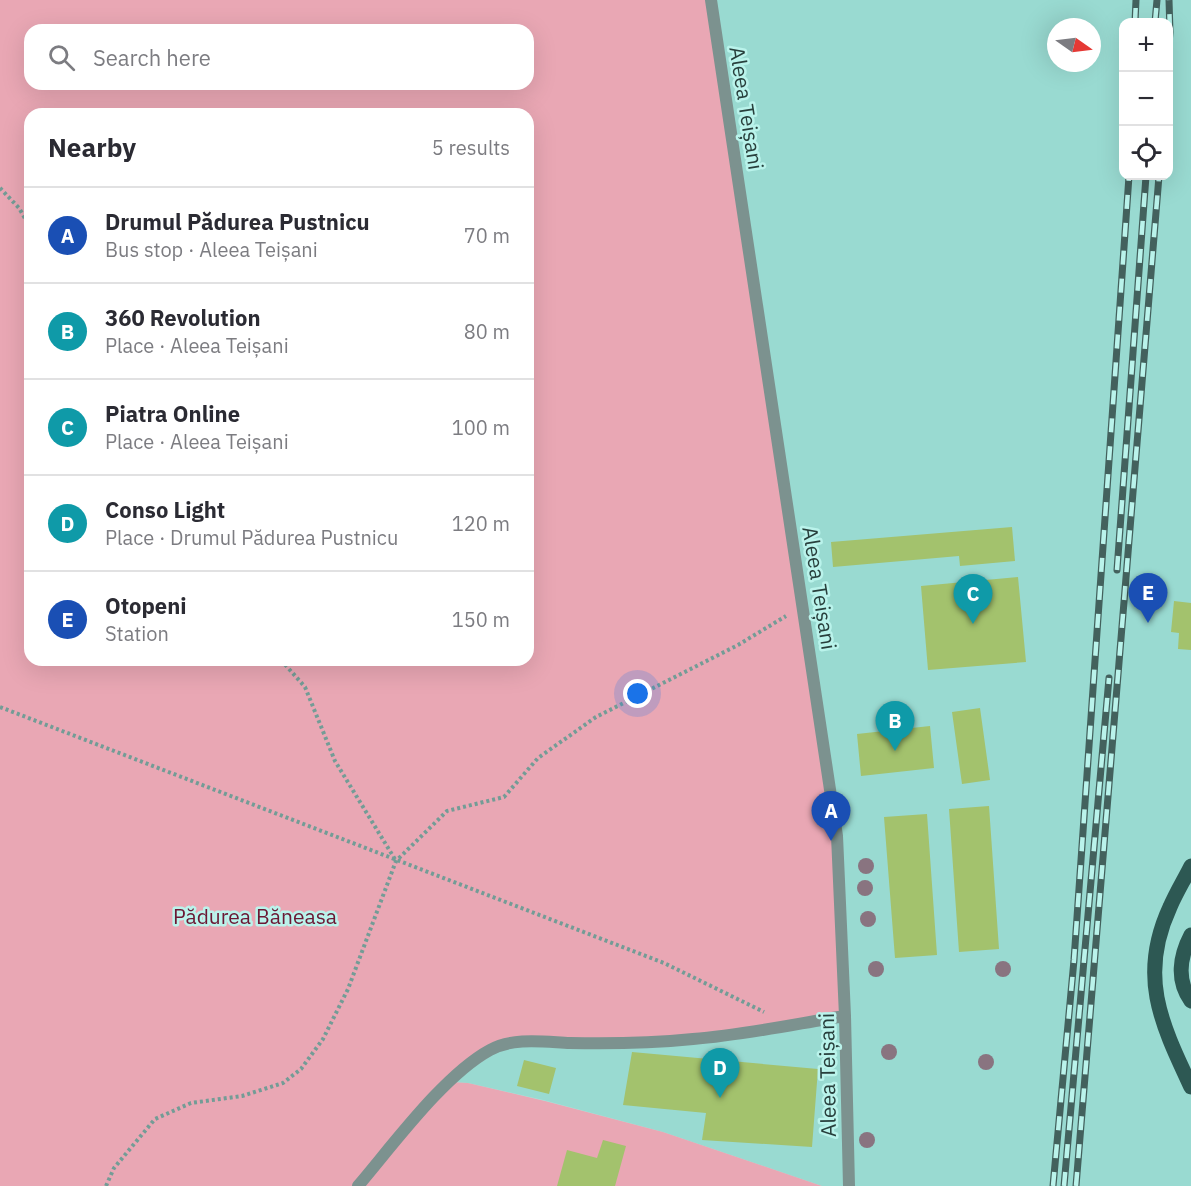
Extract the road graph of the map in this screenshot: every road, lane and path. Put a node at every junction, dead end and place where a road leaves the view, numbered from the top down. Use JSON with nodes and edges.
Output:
{"nodes":[{"id":1,"x":711,"y":0,"type":"edge"},
{"id":2,"x":0,"y":188,"type":"edge"},
{"id":3,"x":24,"y":217,"type":"edge"},
{"id":4,"x":803,"y":606,"type":"junction"},
{"id":5,"x":286,"y":666,"type":"edge"},
{"id":6,"x":0,"y":707,"type":"edge"},
{"id":7,"x":396,"y":861,"type":"junction"},
{"id":8,"x":1191,"y":866,"type":"edge"},
{"id":9,"x":1191,"y":935,"type":"edge"},
{"id":10,"x":1191,"y":1001,"type":"edge"},
{"id":11,"x":845,"y":1016,"type":"junction"},
{"id":12,"x":792,"y":1026,"type":"junction"},
{"id":13,"x":1191,"y":1087,"type":"edge"},
{"id":14,"x":106,"y":1186,"type":"edge"},
{"id":15,"x":358,"y":1186,"type":"edge"},
{"id":16,"x":849,"y":1186,"type":"edge"}],
"edges":[{"from":1,"to":4,"type":"street","name":"Aleea Teișani"},
{"from":2,"to":3,"type":"path"},
{"from":4,"to":7,"type":"path"},
{"from":4,"to":11,"type":"street","name":"Aleea Teișani"},
{"from":5,"to":7,"type":"path"},
{"from":6,"to":7,"type":"path"},
{"from":7,"to":12,"type":"path"},
{"from":7,"to":14,"type":"path"},
{"from":8,"to":13,"type":"main road"},
{"from":9,"to":10,"type":"main road"},
{"from":11,"to":12,"type":"street"},
{"from":11,"to":16,"type":"street","name":"Aleea Teișani"},
{"from":12,"to":15,"type":"street"}]}
